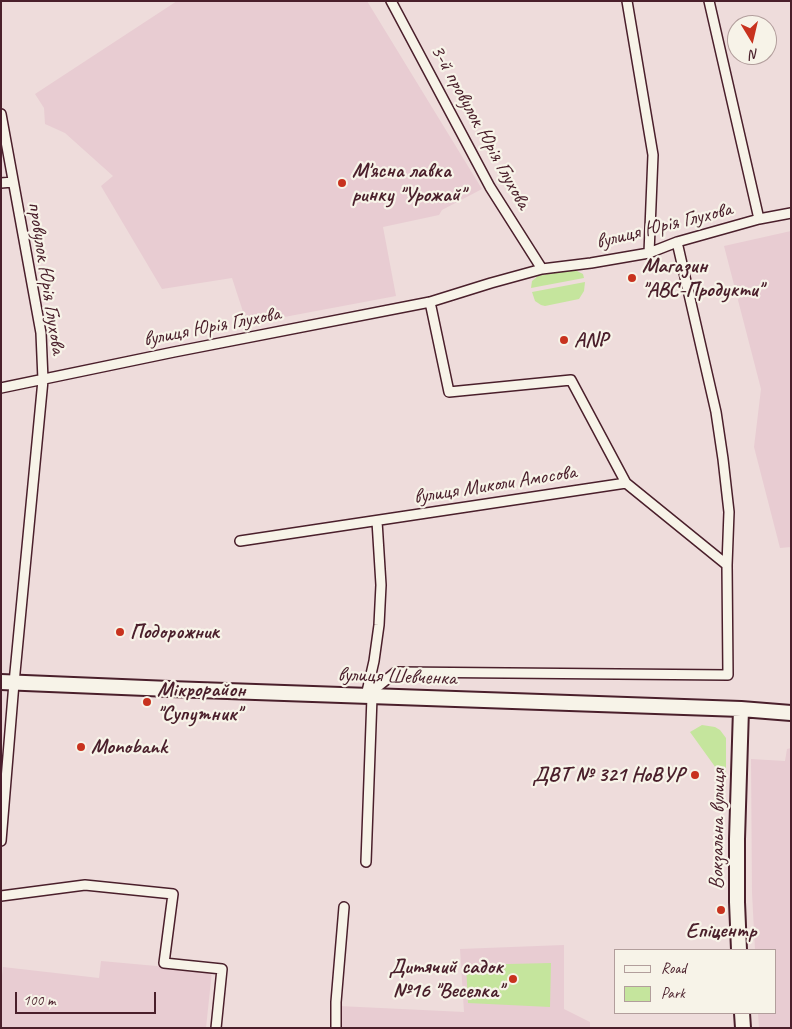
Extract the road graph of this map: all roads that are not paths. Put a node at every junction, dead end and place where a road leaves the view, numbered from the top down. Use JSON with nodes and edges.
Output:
{"nodes":[{"id":1,"x":391,"y":1,"type":"edge"},
{"id":2,"x":627,"y":1,"type":"edge"},
{"id":3,"x":709,"y":1,"type":"edge"},
{"id":4,"x":1,"y":114,"type":"edge"},
{"id":5,"x":14,"y":182,"type":"junction"},
{"id":6,"x":1,"y":184,"type":"edge"},
{"id":7,"x":791,"y":213,"type":"edge"},
{"id":8,"x":758,"y":219,"type":"junction"},
{"id":9,"x":677,"y":242,"type":"junction"},
{"id":10,"x":649,"y":252,"type":"junction"},
{"id":11,"x":542,"y":269,"type":"junction"},
{"id":12,"x":430,"y":302,"type":"junction"},
{"id":13,"x":43,"y":380,"type":"junction"},
{"id":14,"x":1,"y":388,"type":"edge"},
{"id":15,"x":626,"y":483,"type":"junction"},
{"id":16,"x":377,"y":521,"type":"junction"},
{"id":17,"x":240,"y":540,"type":"dead end"},
{"id":18,"x":727,"y":565,"type":"junction"},
{"id":19,"x":7,"y":682,"type":"edge"},
{"id":20,"x":369,"y":697,"type":"junction"},
{"id":21,"x":741,"y":709,"type":"junction"},
{"id":22,"x":791,"y":713,"type":"edge"},
{"id":23,"x":1,"y":841,"type":"edge"},
{"id":24,"x":366,"y":862,"type":"dead end"},
{"id":25,"x":1,"y":896,"type":"edge"},
{"id":26,"x":344,"y":907,"type":"dead end"},
{"id":27,"x":739,"y":949,"type":"edge"},
{"id":28,"x":742,"y":1014,"type":"edge"},
{"id":29,"x":216,"y":1028,"type":"edge"},
{"id":30,"x":336,"y":1028,"type":"edge"},
{"id":31,"x":743,"y":1028,"type":"edge"}],
"edges":[{"from":1,"to":11,"type":"street","name":"3-й провулок Юрія Глухова"},
{"from":2,"to":10,"type":"street"},
{"from":3,"to":8,"type":"street"},
{"from":4,"to":5,"type":"street","name":"провулок Юрія Глухова"},
{"from":5,"to":6,"type":"street","name":"провулок Юрія Глухова"},
{"from":5,"to":13,"type":"street","name":"провулок Юрія Глухова"},
{"from":7,"to":8,"type":"street","name":"вулиця Юрія Глухова"},
{"from":8,"to":9,"type":"street","name":"вулиця Юрія Глухова"},
{"from":9,"to":10,"type":"street","name":"вулиця Юрія Глухова"},
{"from":9,"to":18,"type":"street"},
{"from":10,"to":11,"type":"street","name":"вулиця Юрія Глухова"},
{"from":11,"to":12,"type":"street","name":"вулиця Юрія Глухова"},
{"from":12,"to":13,"type":"street","name":"вулиця Юрія Глухова"},
{"from":12,"to":15,"type":"street"},
{"from":13,"to":14,"type":"street","name":"вулиця Юрія Глухова"},
{"from":13,"to":19,"type":"street","name":"провулок Юрія Глухова"},
{"from":15,"to":16,"type":"street","name":"вулиця Миколи Амосова"},
{"from":15,"to":18,"type":"street"},
{"from":16,"to":17,"type":"street","name":"вулиця Миколи Амосова"},
{"from":16,"to":20,"type":"street"},
{"from":18,"to":20,"type":"street"},
{"from":19,"to":20,"type":"main road","name":"вулиця Шевченка"},
{"from":19,"to":23,"type":"street","name":"провулок Юрія Глухова"},
{"from":20,"to":21,"type":"main road","name":"вулиця Шевченка"},
{"from":20,"to":24,"type":"street"},
{"from":21,"to":22,"type":"main road","name":"вулиця Шевченка"},
{"from":21,"to":27,"type":"main road","name":"Вокзальна вулиця"},
{"from":25,"to":29,"type":"street"},
{"from":26,"to":30,"type":"street"},
{"from":28,"to":31,"type":"main road"}]}
